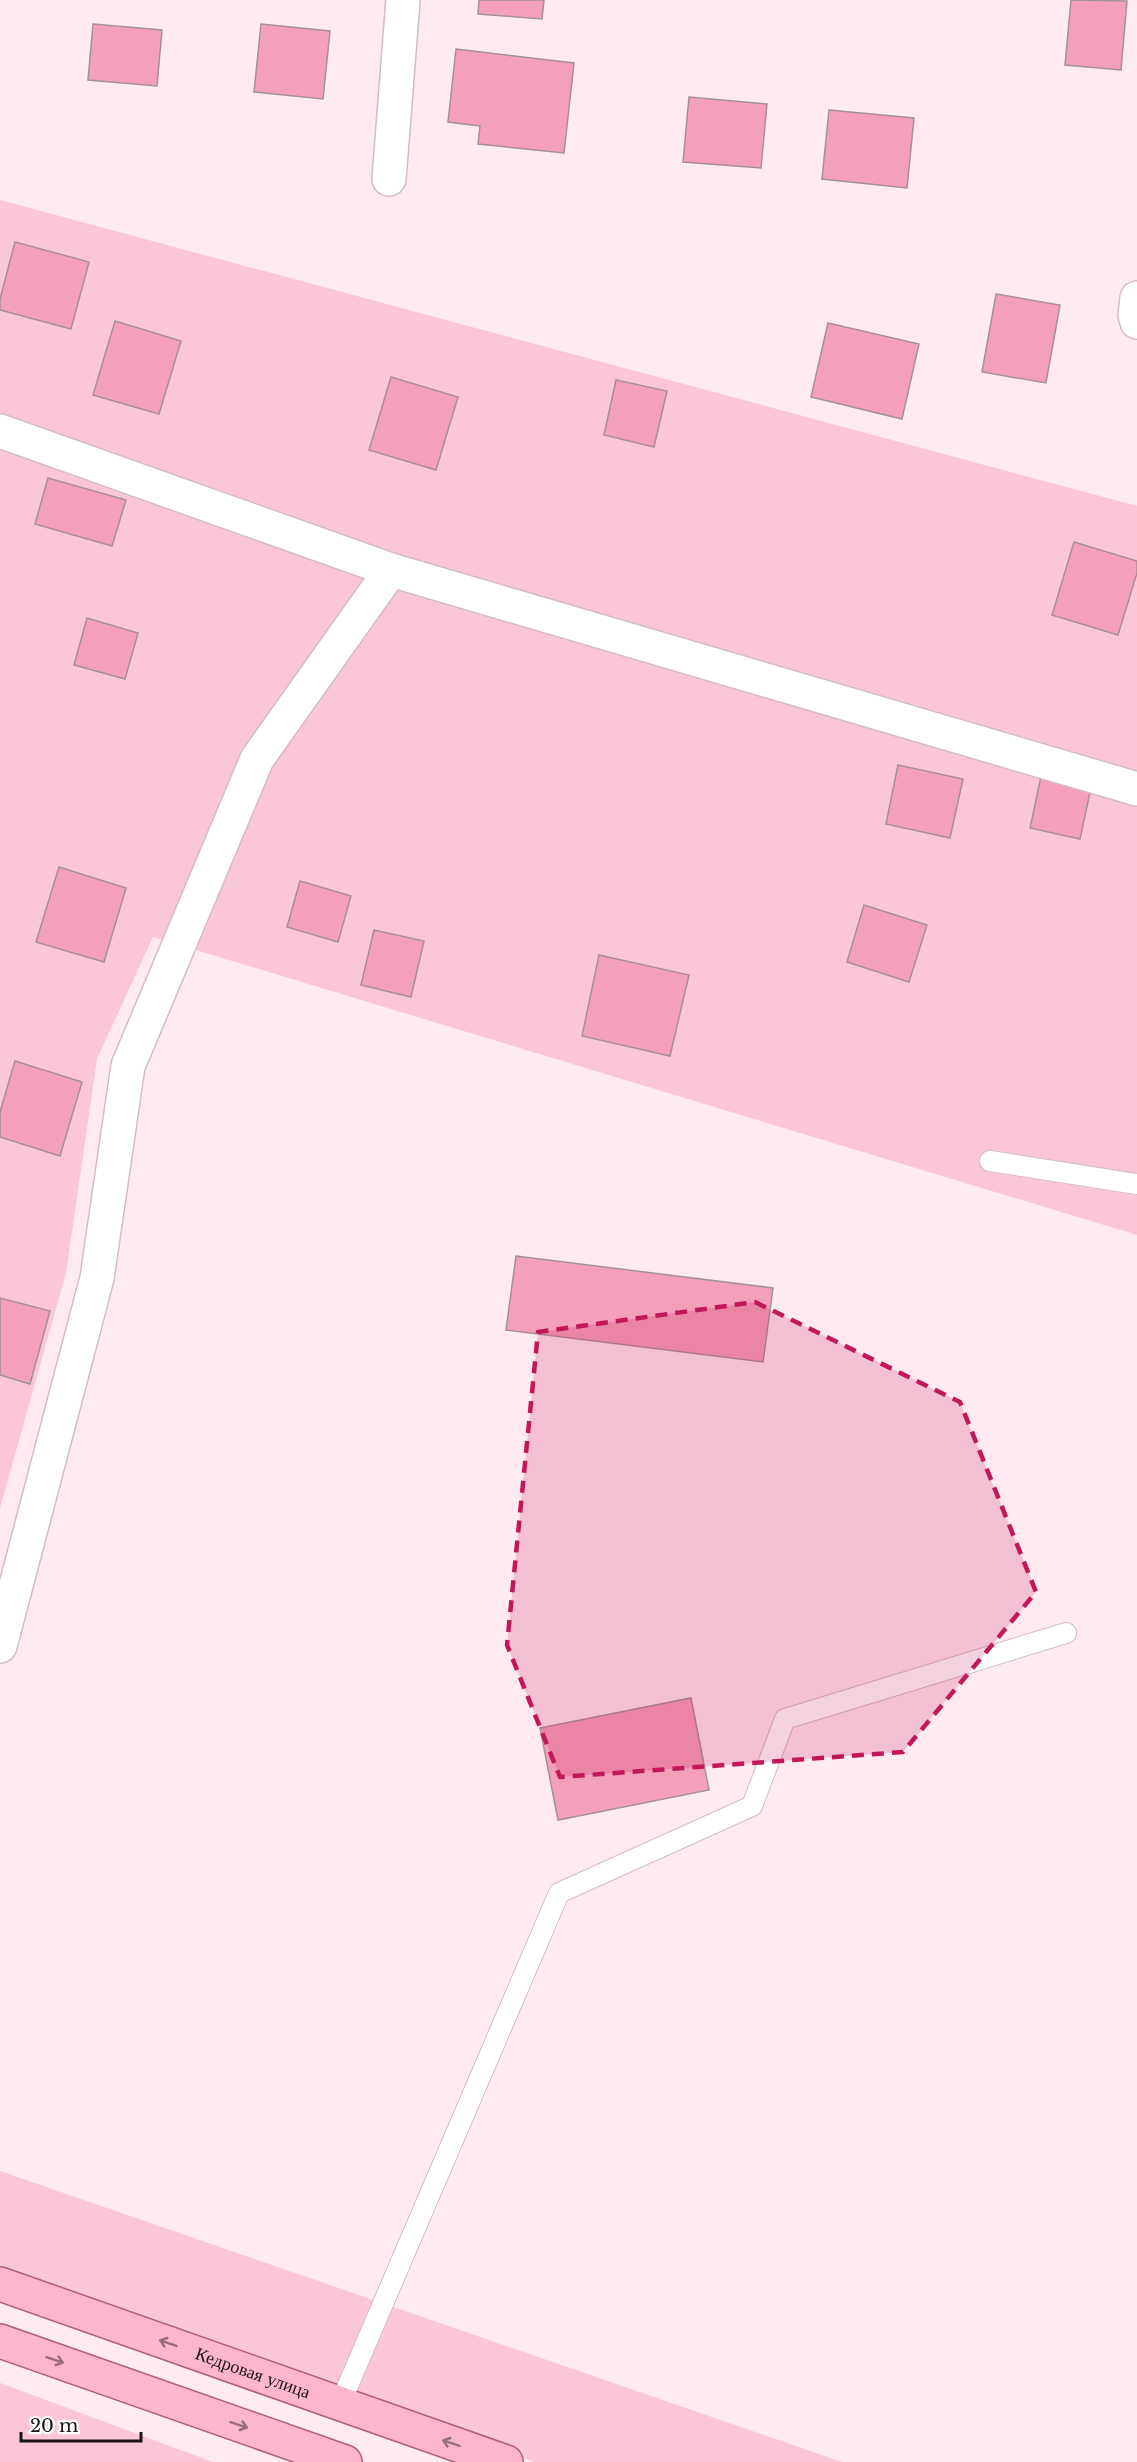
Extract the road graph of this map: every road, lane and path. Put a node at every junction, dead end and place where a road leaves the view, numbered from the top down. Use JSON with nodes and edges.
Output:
{"nodes":[{"id":1,"x":403,"y":0,"type":"edge"},
{"id":2,"x":389,"y":179,"type":"dead end"},
{"id":3,"x":1137,"y":298,"type":"edge"},
{"id":4,"x":1137,"y":322,"type":"edge"},
{"id":5,"x":0,"y":431,"type":"edge"},
{"id":6,"x":391,"y":570,"type":"junction"},
{"id":7,"x":1137,"y":789,"type":"edge"},
{"id":8,"x":990,"y":1161,"type":"dead end"},
{"id":9,"x":1137,"y":1184,"type":"edge"},
{"id":10,"x":1066,"y":1633,"type":"dead end"},
{"id":11,"x":0,"y":1646,"type":"edge"},
{"id":12,"x":0,"y":2284,"type":"edge"},
{"id":13,"x":0,"y":2341,"type":"edge"},
{"id":14,"x":340,"y":2404,"type":"junction"},
{"id":15,"x":345,"y":2462,"type":"edge"},
{"id":16,"x":506,"y":2462,"type":"edge"}],
"edges":[{"from":1,"to":2,"type":"street"},
{"from":3,"to":4,"type":"street"},
{"from":5,"to":6,"type":"street"},
{"from":6,"to":7,"type":"street"},
{"from":6,"to":11,"type":"street"},
{"from":8,"to":9,"type":"lane"},
{"from":10,"to":14,"type":"lane"},
{"from":14,"to":12,"type":"main road","name":"Кедровая улица","one_way":true},
{"from":13,"to":15,"type":"main road","one_way":true},
{"from":16,"to":14,"type":"main road","name":"Кедровая улица","one_way":true}]}
